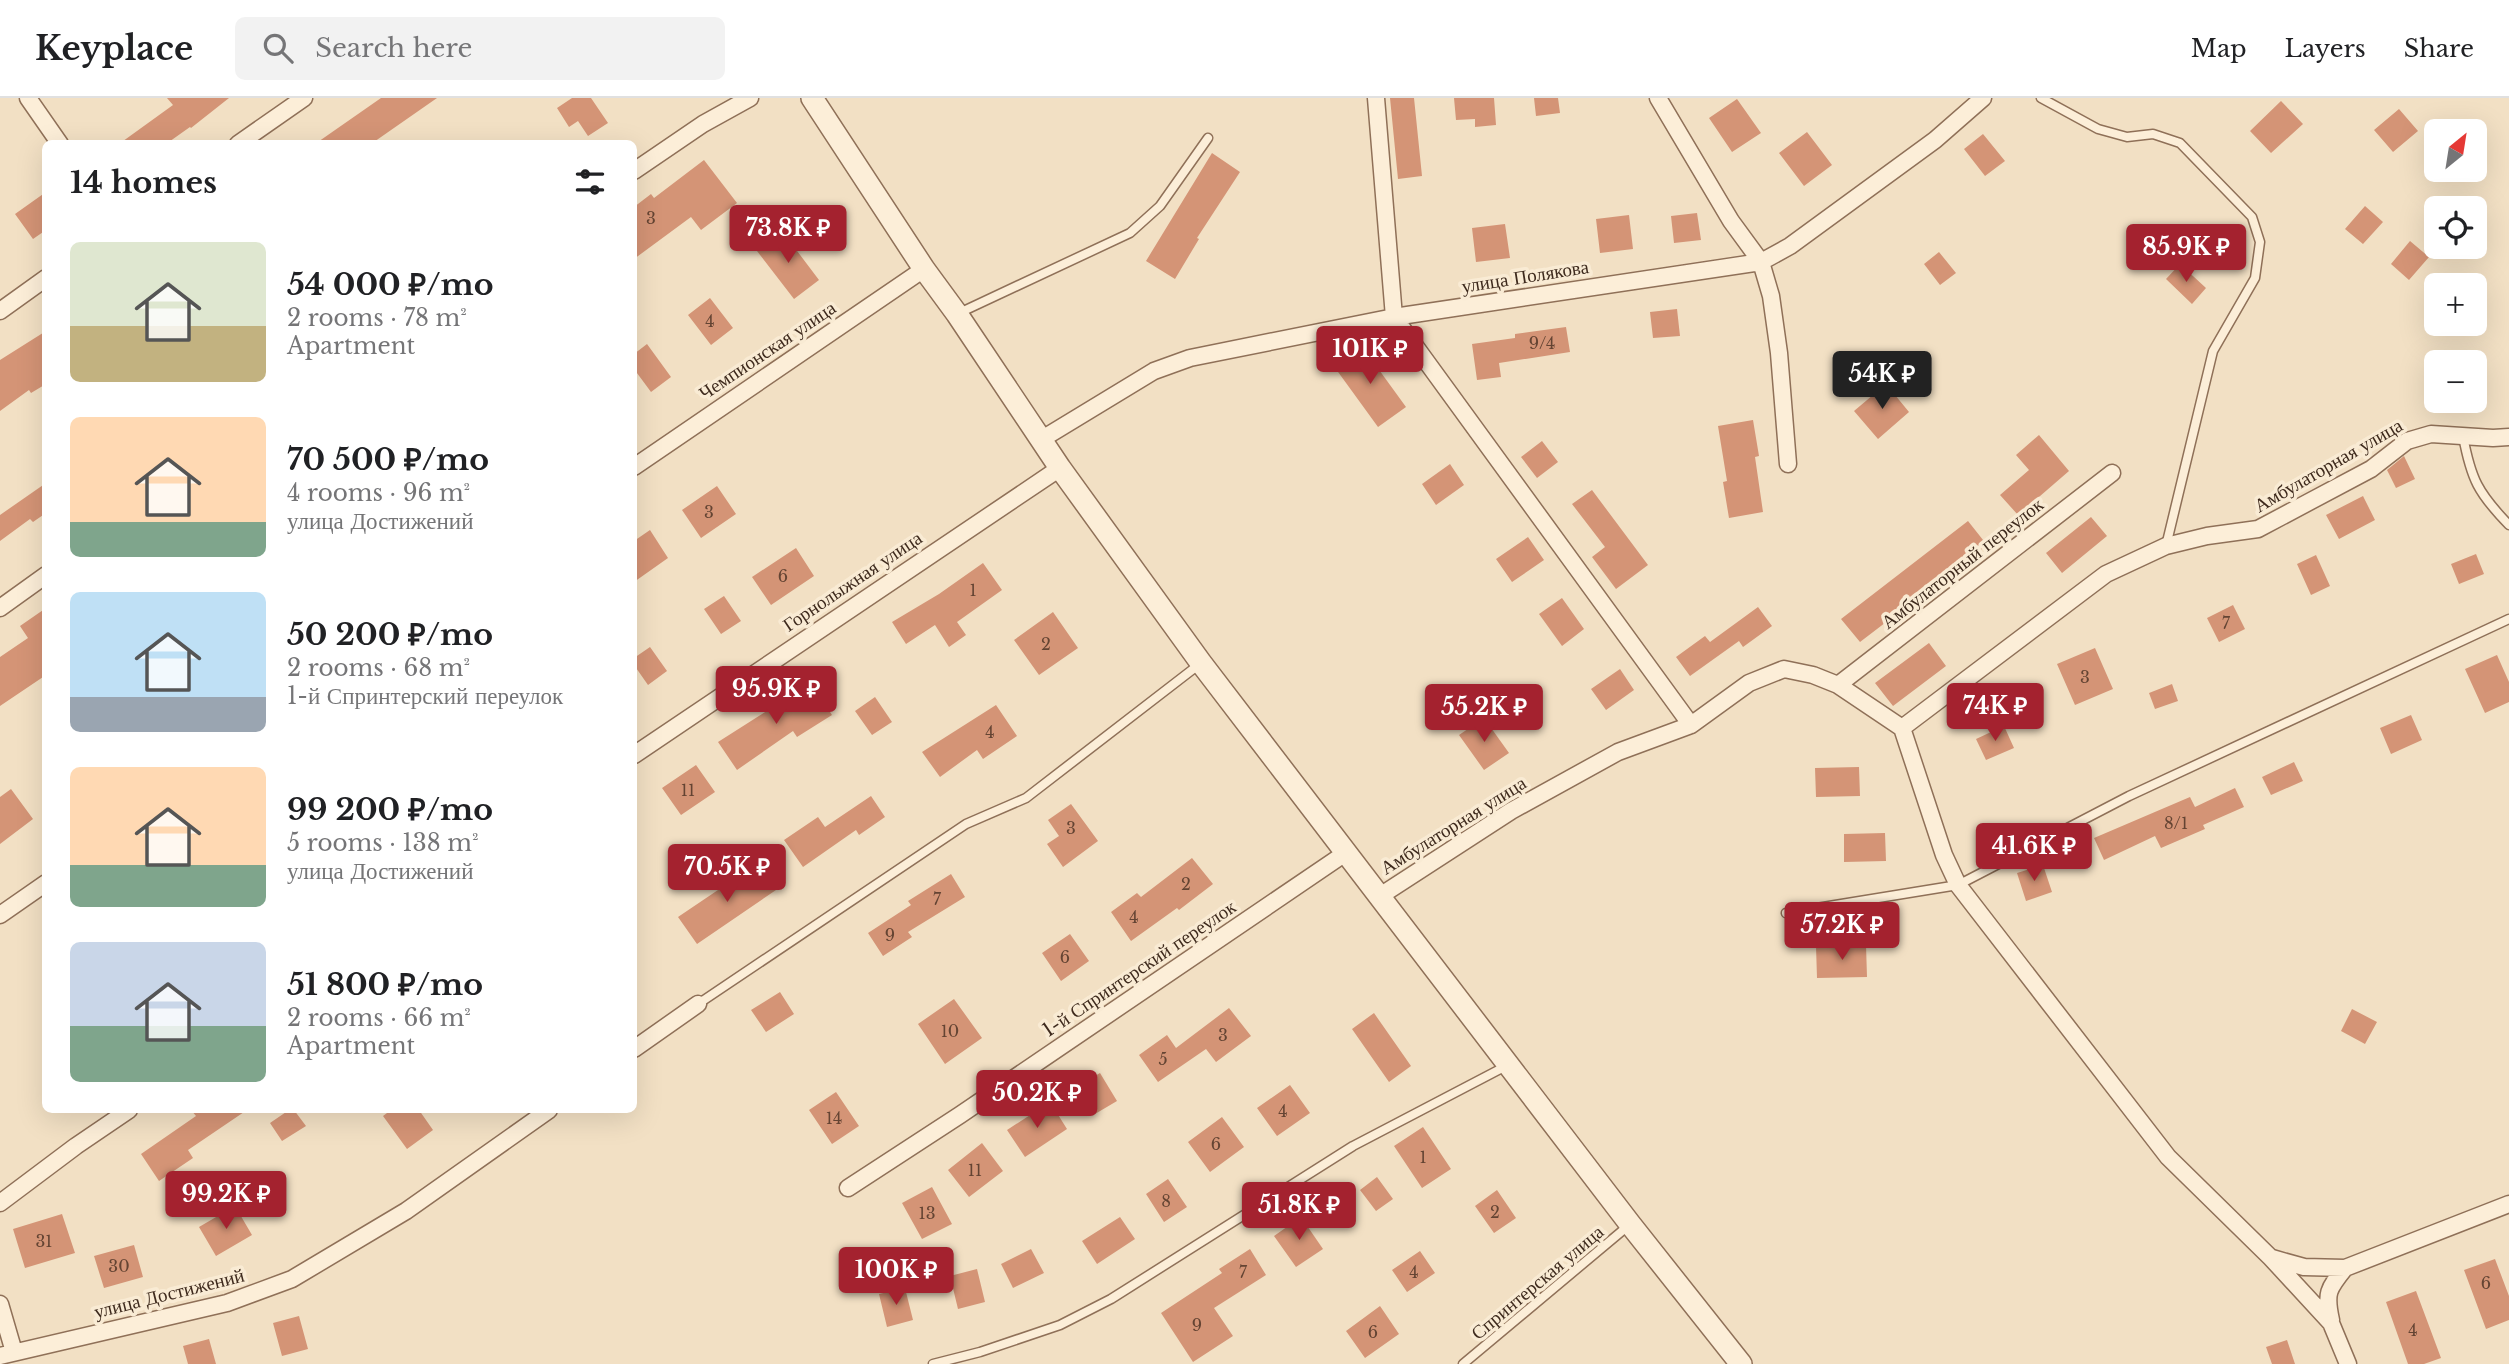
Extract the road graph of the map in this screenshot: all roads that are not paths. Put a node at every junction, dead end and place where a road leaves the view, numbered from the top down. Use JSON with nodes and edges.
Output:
{"nodes":[{"id":1,"x":28,"y":98,"type":"edge"},
{"id":2,"x":304,"y":98,"type":"edge"},
{"id":3,"x":750,"y":98,"type":"edge"},
{"id":4,"x":812,"y":98,"type":"edge"},
{"id":5,"x":1376,"y":98,"type":"edge"},
{"id":6,"x":1658,"y":98,"type":"edge"},
{"id":7,"x":1983,"y":98,"type":"edge"},
{"id":8,"x":2041,"y":98,"type":"edge"},
{"id":9,"x":1208,"y":138,"type":"dead end"},
{"id":10,"x":57,"y":140,"type":"edge"},
{"id":11,"x":244,"y":140,"type":"edge"},
{"id":12,"x":637,"y":169,"type":"edge"},
{"id":13,"x":1760,"y":262,"type":"junction"},
{"id":14,"x":924,"y":269,"type":"junction"},
{"id":15,"x":42,"y":281,"type":"edge"},
{"id":16,"x":0,"y":311,"type":"edge"},
{"id":17,"x":957,"y":314,"type":"junction"},
{"id":18,"x":1394,"y":317,"type":"junction"},
{"id":19,"x":2463,"y":436,"type":"junction"},
{"id":20,"x":2509,"y":437,"type":"edge"},
{"id":21,"x":1042,"y":439,"type":"junction"},
{"id":22,"x":1788,"y":464,"type":"dead end"},
{"id":23,"x":637,"y":465,"type":"edge"},
{"id":24,"x":1060,"y":468,"type":"junction"},
{"id":25,"x":2112,"y":473,"type":"dead end"},
{"id":26,"x":2509,"y":525,"type":"edge"},
{"id":27,"x":2166,"y":546,"type":"junction"},
{"id":28,"x":42,"y":578,"type":"edge"},
{"id":29,"x":0,"y":608,"type":"edge"},
{"id":30,"x":2509,"y":619,"type":"edge"},
{"id":31,"x":1201,"y":663,"type":"junction"},
{"id":32,"x":1838,"y":685,"type":"junction"},
{"id":33,"x":1692,"y":725,"type":"junction"},
{"id":34,"x":1902,"y":729,"type":"junction"},
{"id":35,"x":637,"y":753,"type":"edge"},
{"id":36,"x":1347,"y":852,"type":"junction"},
{"id":37,"x":1958,"y":885,"type":"junction"},
{"id":38,"x":42,"y":886,"type":"edge"},
{"id":39,"x":1380,"y":896,"type":"junction"},
{"id":40,"x":1786,"y":913,"type":"dead end"},
{"id":41,"x":0,"y":915,"type":"edge"},
{"id":42,"x":698,"y":1003,"type":"joint"},
{"id":43,"x":637,"y":1047,"type":"edge"},
{"id":44,"x":1508,"y":1065,"type":"junction"},
{"id":45,"x":125,"y":1113,"type":"edge"},
{"id":46,"x":545,"y":1113,"type":"edge"},
{"id":47,"x":848,"y":1188,"type":"dead end"},
{"id":48,"x":0,"y":1203,"type":"edge"},
{"id":49,"x":2509,"y":1204,"type":"edge"},
{"id":50,"x":1630,"y":1224,"type":"junction"},
{"id":51,"x":2272,"y":1258,"type":"junction"},
{"id":52,"x":2345,"y":1268,"type":"junction"},
{"id":53,"x":0,"y":1304,"type":"edge"},
{"id":54,"x":2331,"y":1322,"type":"junction"},
{"id":55,"x":7,"y":1354,"type":"edge"},
{"id":56,"x":933,"y":1364,"type":"edge"},
{"id":57,"x":1463,"y":1364,"type":"edge"},
{"id":58,"x":1741,"y":1364,"type":"edge"},
{"id":59,"x":2348,"y":1364,"type":"edge"}],
"edges":[{"from":1,"to":10,"type":"street"},
{"from":2,"to":11,"type":"street"},
{"from":3,"to":12,"type":"street"},
{"from":4,"to":14,"type":"street"},
{"from":5,"to":18,"type":"street"},
{"from":6,"to":13,"type":"street"},
{"from":7,"to":13,"type":"street","name":"улица Полякова"},
{"from":8,"to":27,"type":"lane"},
{"from":9,"to":17,"type":"lane"},
{"from":13,"to":18,"type":"street","name":"улица Полякова"},
{"from":13,"to":22,"type":"street"},
{"from":14,"to":17,"type":"street"},
{"from":14,"to":23,"type":"street","name":"Чемпионская улица"},
{"from":15,"to":16,"type":"street"},
{"from":17,"to":21,"type":"street"},
{"from":18,"to":21,"type":"street","name":"улица Полякова"},
{"from":18,"to":33,"type":"street"},
{"from":19,"to":20,"type":"street","name":"Амбулаторная улица"},
{"from":19,"to":26,"type":"lane"},
{"from":19,"to":27,"type":"street","name":"Амбулаторная улица"},
{"from":21,"to":24,"type":"street"},
{"from":24,"to":31,"type":"street"},
{"from":24,"to":35,"type":"street","name":"Горнолыжная улица"},
{"from":25,"to":32,"type":"street","name":"Амбулаторный переулок"},
{"from":27,"to":34,"type":"street","name":"Амбулаторная улица"},
{"from":28,"to":29,"type":"street"},
{"from":30,"to":37,"type":"lane"},
{"from":31,"to":36,"type":"street"},
{"from":31,"to":42,"type":"lane"},
{"from":32,"to":33,"type":"street","name":"Амбулаторная улица"},
{"from":32,"to":34,"type":"street","name":"Амбулаторная улица"},
{"from":33,"to":39,"type":"street","name":"Амбулаторная улица"},
{"from":34,"to":37,"type":"street"},
{"from":36,"to":39,"type":"street"},
{"from":36,"to":47,"type":"street","name":"1-й Спринтерский переулок"},
{"from":37,"to":40,"type":"lane"},
{"from":37,"to":51,"type":"street"},
{"from":38,"to":41,"type":"street"},
{"from":39,"to":44,"type":"street"},
{"from":42,"to":43,"type":"street"},
{"from":44,"to":50,"type":"street"},
{"from":44,"to":56,"type":"lane"},
{"from":45,"to":48,"type":"street"},
{"from":46,"to":55,"type":"street","name":"улица Достижений"},
{"from":49,"to":52,"type":"street"},
{"from":50,"to":57,"type":"lane","name":"Спринтерская улица"},
{"from":50,"to":58,"type":"street"},
{"from":51,"to":52,"type":"street"},
{"from":51,"to":54,"type":"street"},
{"from":52,"to":54,"type":"street"},
{"from":53,"to":55,"type":"street"},
{"from":54,"to":59,"type":"street"}]}
